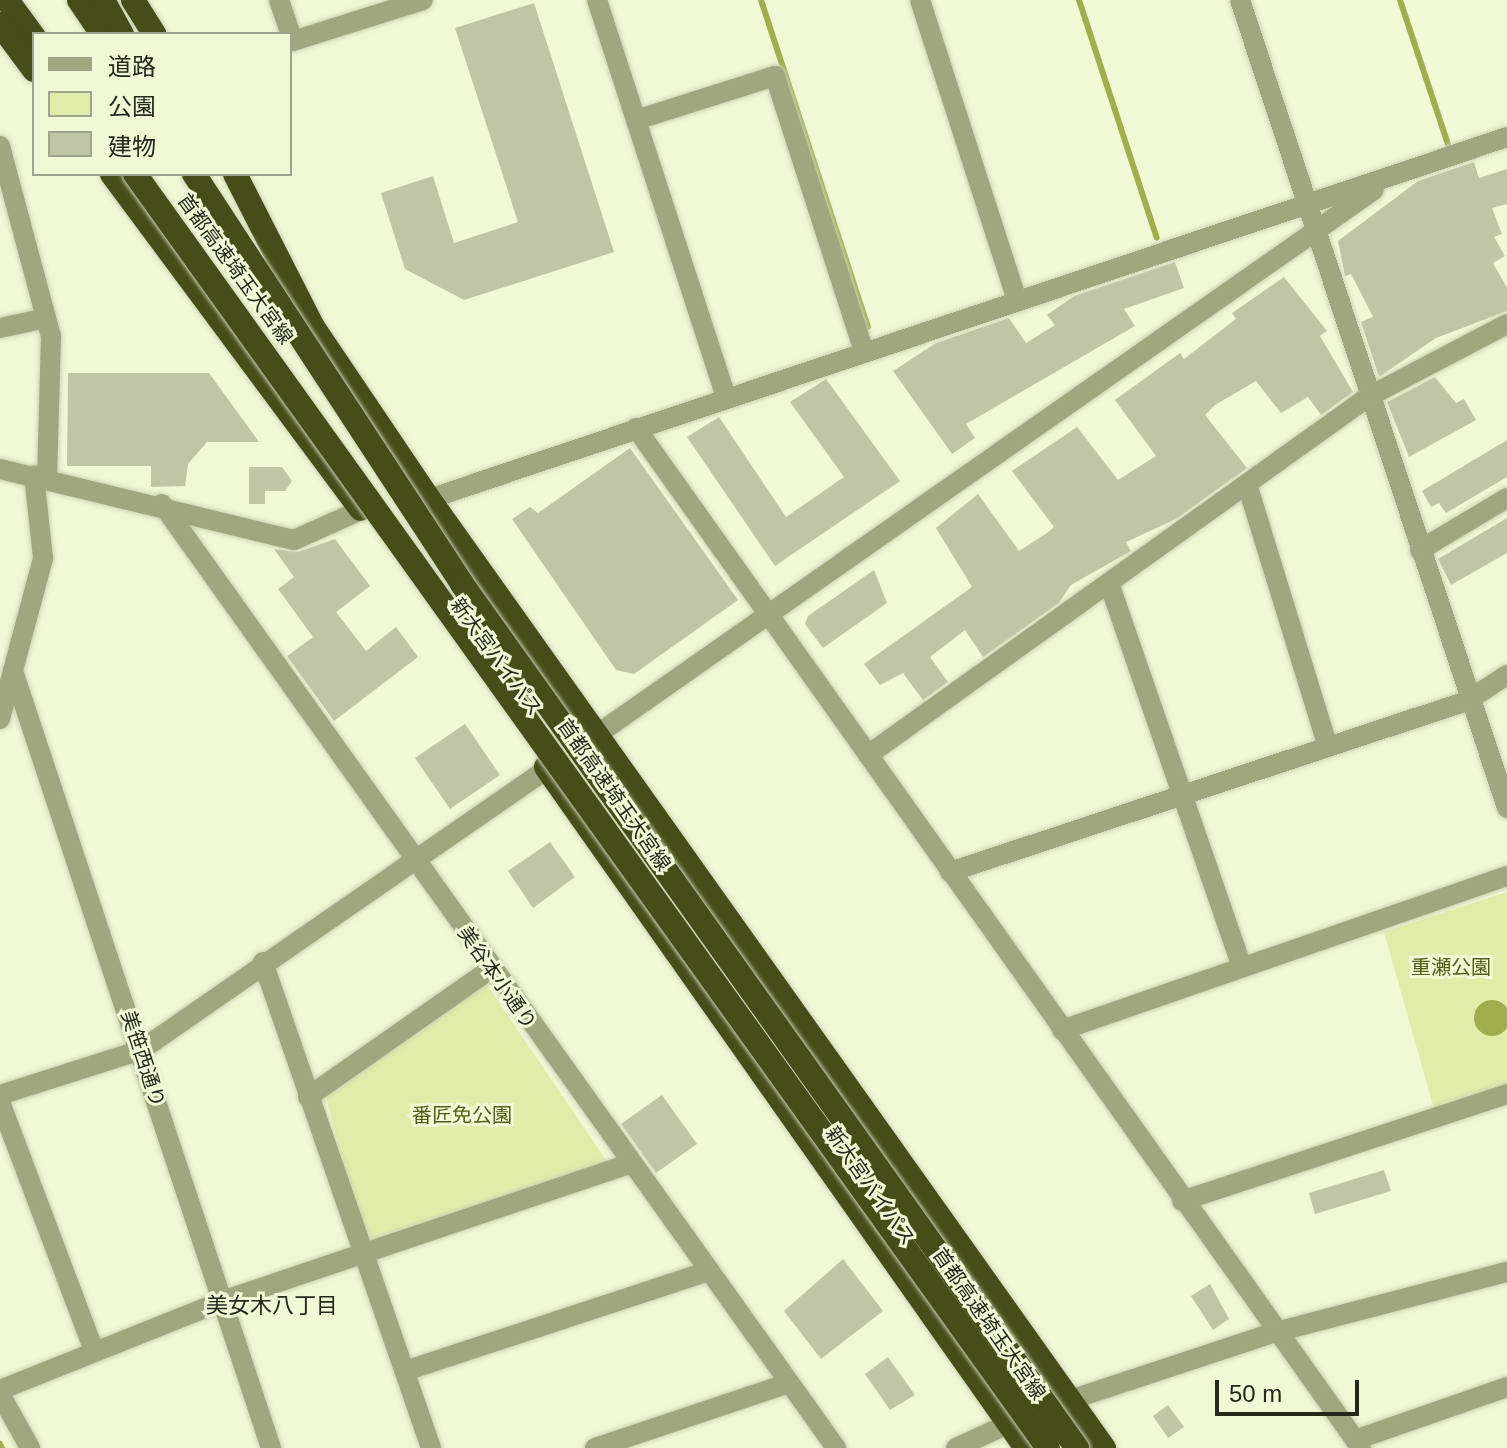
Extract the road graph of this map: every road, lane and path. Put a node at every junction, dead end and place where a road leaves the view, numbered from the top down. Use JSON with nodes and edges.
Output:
{"nodes":[{"id":1,"x":7,"y":0,"type":"edge"},
{"id":2,"x":79,"y":0,"type":"edge"},
{"id":3,"x":103,"y":0,"type":"edge"},
{"id":4,"x":133,"y":0,"type":"edge"},
{"id":5,"x":279,"y":0,"type":"edge"},
{"id":6,"x":423,"y":0,"type":"edge"},
{"id":7,"x":597,"y":0,"type":"edge"},
{"id":8,"x":920,"y":0,"type":"edge"},
{"id":9,"x":1240,"y":0,"type":"edge"},
{"id":10,"x":0,"y":24,"type":"edge"},
{"id":11,"x":101,"y":32,"type":"edge"},
{"id":12,"x":121,"y":32,"type":"edge"},
{"id":13,"x":153,"y":32,"type":"edge"},
{"id":14,"x":290,"y":32,"type":"edge"},
{"id":15,"x":32,"y":34,"type":"edge"},
{"id":16,"x":292,"y":38,"type":"edge"},
{"id":17,"x":32,"y":67,"type":"edge"},
{"id":18,"x":636,"y":120,"type":"junction"},
{"id":19,"x":1507,"y":137,"type":"edge"},
{"id":20,"x":0,"y":146,"type":"edge"},
{"id":21,"x":113,"y":176,"type":"edge"},
{"id":22,"x":136,"y":176,"type":"edge"},
{"id":23,"x":195,"y":176,"type":"edge"},
{"id":24,"x":236,"y":176,"type":"edge"},
{"id":25,"x":1394,"y":176,"type":"junction"},
{"id":26,"x":1306,"y":206,"type":"junction"},
{"id":27,"x":1315,"y":231,"type":"junction"},
{"id":28,"x":1017,"y":300,"type":"junction"},
{"id":29,"x":46,"y":318,"type":"junction"},
{"id":30,"x":1507,"y":324,"type":"edge"},
{"id":31,"x":0,"y":328,"type":"edge"},
{"id":32,"x":864,"y":351,"type":"junction"},
{"id":33,"x":1368,"y":397,"type":"junction"},
{"id":34,"x":726,"y":398,"type":"junction"},
{"id":35,"x":636,"y":428,"type":"junction"},
{"id":36,"x":0,"y":469,"type":"edge"},
{"id":37,"x":40,"y":476,"type":"junction"},
{"id":38,"x":1247,"y":484,"type":"junction"},
{"id":39,"x":1507,"y":498,"type":"edge"},
{"id":40,"x":429,"y":499,"type":"junction"},
{"id":41,"x":162,"y":504,"type":"junction"},
{"id":42,"x":361,"y":510,"type":"junction"},
{"id":43,"x":1420,"y":550,"type":"junction"},
{"id":44,"x":1109,"y":583,"type":"junction"},
{"id":45,"x":769,"y":616,"type":"junction"},
{"id":46,"x":13,"y":671,"type":"junction"},
{"id":47,"x":1507,"y":675,"type":"edge"},
{"id":48,"x":1467,"y":701,"type":"junction"},
{"id":49,"x":0,"y":719,"type":"edge"},
{"id":50,"x":595,"y":736,"type":"junction"},
{"id":51,"x":1328,"y":747,"type":"junction"},
{"id":52,"x":868,"y":755,"type":"junction"},
{"id":53,"x":547,"y":769,"type":"junction"},
{"id":54,"x":1181,"y":795,"type":"junction"},
{"id":55,"x":1507,"y":808,"type":"edge"},
{"id":56,"x":413,"y":858,"type":"junction"},
{"id":57,"x":950,"y":872,"type":"junction"},
{"id":58,"x":1507,"y":876,"type":"edge"},
{"id":59,"x":263,"y":962,"type":"junction"},
{"id":60,"x":1242,"y":967,"type":"junction"},
{"id":61,"x":491,"y":969,"type":"junction"},
{"id":62,"x":1062,"y":1030,"type":"junction"},
{"id":63,"x":141,"y":1050,"type":"junction"},
{"id":64,"x":1507,"y":1094,"type":"edge"},
{"id":65,"x":0,"y":1095,"type":"edge"},
{"id":66,"x":308,"y":1097,"type":"junction"},
{"id":67,"x":0,"y":1102,"type":"edge"},
{"id":68,"x":628,"y":1164,"type":"junction"},
{"id":69,"x":1182,"y":1201,"type":"junction"},
{"id":70,"x":361,"y":1258,"type":"junction"},
{"id":71,"x":709,"y":1271,"type":"junction"},
{"id":72,"x":1507,"y":1272,"type":"edge"},
{"id":73,"x":222,"y":1301,"type":"junction"},
{"id":74,"x":1276,"y":1332,"type":"junction"},
{"id":75,"x":94,"y":1351,"type":"junction"},
{"id":76,"x":405,"y":1371,"type":"junction"},
{"id":77,"x":789,"y":1383,"type":"junction"},
{"id":78,"x":1507,"y":1387,"type":"edge"},
{"id":79,"x":0,"y":1392,"type":"edge"},
{"id":80,"x":1068,"y":1400,"type":"junction"},
{"id":81,"x":1009,"y":1423,"type":"junction"},
{"id":82,"x":1358,"y":1444,"type":"edge"},
{"id":83,"x":30,"y":1448,"type":"edge"},
{"id":84,"x":271,"y":1448,"type":"edge"},
{"id":85,"x":431,"y":1448,"type":"edge"},
{"id":86,"x":595,"y":1448,"type":"edge"},
{"id":87,"x":836,"y":1448,"type":"edge"},
{"id":88,"x":956,"y":1448,"type":"edge"},
{"id":89,"x":1026,"y":1448,"type":"edge"},
{"id":90,"x":1048,"y":1448,"type":"edge"},
{"id":91,"x":1077,"y":1448,"type":"edge"},
{"id":92,"x":1104,"y":1448,"type":"edge"}],
"edges":[{"from":1,"to":15,"type":"highway"},
{"from":2,"to":11,"type":"highway"},
{"from":3,"to":12,"type":"highway"},
{"from":4,"to":13,"type":"highway"},
{"from":5,"to":14,"type":"street"},
{"from":6,"to":16,"type":"street"},
{"from":7,"to":18,"type":"street"},
{"from":8,"to":28,"type":"street"},
{"from":9,"to":26,"type":"street"},
{"from":10,"to":17,"type":"highway"},
{"from":18,"to":32,"type":"street"},
{"from":18,"to":34,"type":"street"},
{"from":19,"to":25,"type":"street"},
{"from":20,"to":29,"type":"street"},
{"from":21,"to":42,"type":"highway","name":"新大宮バイパス"},
{"from":22,"to":90,"type":"highway","name":"首都高速埼玉大宮線","bridge":true},
{"from":23,"to":91,"type":"highway","name":"首都高速埼玉大宮線","bridge":true},
{"from":24,"to":40,"type":"highway","name":"新大宮バイパス"},
{"from":25,"to":26,"type":"street"},
{"from":25,"to":27,"type":"street"},
{"from":26,"to":27,"type":"street"},
{"from":26,"to":28,"type":"street"},
{"from":27,"to":33,"type":"street"},
{"from":27,"to":45,"type":"street"},
{"from":28,"to":32,"type":"street"},
{"from":29,"to":31,"type":"street"},
{"from":29,"to":37,"type":"street"},
{"from":30,"to":33,"type":"street"},
{"from":32,"to":34,"type":"street"},
{"from":33,"to":38,"type":"street"},
{"from":33,"to":43,"type":"street"},
{"from":34,"to":35,"type":"street"},
{"from":35,"to":40,"type":"street"},
{"from":35,"to":45,"type":"street"},
{"from":36,"to":37,"type":"street"},
{"from":37,"to":41,"type":"street"},
{"from":37,"to":46,"type":"street"},
{"from":38,"to":44,"type":"street"},
{"from":38,"to":51,"type":"street"},
{"from":39,"to":43,"type":"street"},
{"from":40,"to":50,"type":"highway","name":"新大宮バイパス"},
{"from":41,"to":42,"type":"street"},
{"from":41,"to":56,"type":"street","name":"美谷本小通り"},
{"from":42,"to":53,"type":"highway","name":"新大宮バイパス"},
{"from":43,"to":48,"type":"street"},
{"from":44,"to":52,"type":"street"},
{"from":44,"to":54,"type":"street"},
{"from":45,"to":50,"type":"street"},
{"from":45,"to":52,"type":"street"},
{"from":46,"to":49,"type":"street"},
{"from":46,"to":63,"type":"street","name":"美笹西通り"},
{"from":47,"to":48,"type":"street"},
{"from":48,"to":51,"type":"street"},
{"from":48,"to":55,"type":"street"},
{"from":50,"to":80,"type":"highway","name":"新大宮バイパス"},
{"from":51,"to":54,"type":"street"},
{"from":52,"to":57,"type":"street"},
{"from":53,"to":56,"type":"street"},
{"from":53,"to":81,"type":"highway","name":"新大宮バイパス"},
{"from":54,"to":57,"type":"street"},
{"from":54,"to":60,"type":"street"},
{"from":56,"to":59,"type":"street"},
{"from":56,"to":61,"type":"street","name":"美谷本小通り"},
{"from":57,"to":62,"type":"street"},
{"from":58,"to":60,"type":"street"},
{"from":59,"to":63,"type":"street"},
{"from":59,"to":66,"type":"street"},
{"from":60,"to":62,"type":"street"},
{"from":61,"to":66,"type":"street"},
{"from":61,"to":68,"type":"street","name":"美谷本小通り"},
{"from":62,"to":69,"type":"street"},
{"from":63,"to":65,"type":"street"},
{"from":63,"to":73,"type":"street","name":"美笹西通り"},
{"from":64,"to":69,"type":"street"},
{"from":66,"to":70,"type":"street"},
{"from":67,"to":75,"type":"street"},
{"from":68,"to":70,"type":"street"},
{"from":68,"to":71,"type":"street","name":"美谷本小通り"},
{"from":69,"to":74,"type":"street"},
{"from":70,"to":73,"type":"street"},
{"from":70,"to":76,"type":"street"},
{"from":71,"to":76,"type":"street"},
{"from":71,"to":77,"type":"street","name":"美谷本小通り"},
{"from":72,"to":74,"type":"street"},
{"from":73,"to":75,"type":"street"},
{"from":73,"to":84,"type":"street","name":"美笹西通り"},
{"from":74,"to":80,"type":"street"},
{"from":74,"to":82,"type":"street"},
{"from":75,"to":79,"type":"street"},
{"from":76,"to":85,"type":"street"},
{"from":77,"to":86,"type":"street"},
{"from":77,"to":87,"type":"street","name":"美谷本小通り"},
{"from":78,"to":82,"type":"street"},
{"from":79,"to":83,"type":"street"},
{"from":80,"to":81,"type":"street"},
{"from":80,"to":92,"type":"highway","name":"新大宮バイパス"},
{"from":81,"to":88,"type":"street"},
{"from":81,"to":89,"type":"highway","name":"新大宮バイパス"}]}
